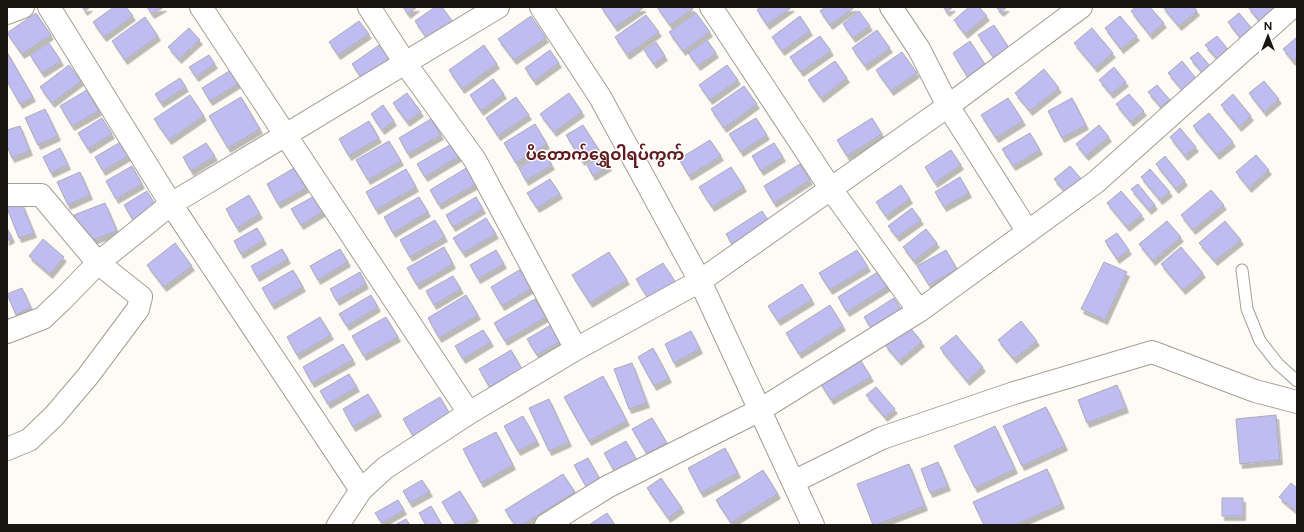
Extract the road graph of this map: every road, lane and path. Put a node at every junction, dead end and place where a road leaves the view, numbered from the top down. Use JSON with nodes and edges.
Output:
{"nodes":[{"id":1,"x":23,"y":7,"type":"edge"},
{"id":2,"x":49,"y":7,"type":"edge"},
{"id":3,"x":201,"y":7,"type":"edge"},
{"id":4,"x":369,"y":7,"type":"edge"},
{"id":5,"x":498,"y":7,"type":"edge"},
{"id":6,"x":541,"y":7,"type":"edge"},
{"id":7,"x":711,"y":7,"type":"edge"},
{"id":8,"x":891,"y":7,"type":"edge"},
{"id":9,"x":1081,"y":7,"type":"edge"},
{"id":10,"x":1292,"y":7,"type":"edge"},
{"id":11,"x":7,"y":13,"type":"edge"},
{"id":12,"x":1056,"y":15,"type":"edge"},
{"id":13,"x":405,"y":63,"type":"junction"},
{"id":14,"x":948,"y":106,"type":"junction"},
{"id":15,"x":285,"y":136,"type":"junction"},
{"id":16,"x":831,"y":189,"type":"junction"},
{"id":17,"x":7,"y":195,"type":"edge"},
{"id":18,"x":171,"y":204,"type":"junction"},
{"id":19,"x":1028,"y":232,"type":"junction"},
{"id":20,"x":98,"y":263,"type":"junction"},
{"id":21,"x":1242,"y":270,"type":"dead end"},
{"id":22,"x":700,"y":281,"type":"junction"},
{"id":23,"x":920,"y":311,"type":"junction"},
{"id":24,"x":7,"y":332,"type":"edge"},
{"id":25,"x":576,"y":349,"type":"junction"},
{"id":26,"x":1297,"y":381,"type":"edge"},
{"id":27,"x":1297,"y":402,"type":"edge"},
{"id":28,"x":760,"y":410,"type":"junction"},
{"id":29,"x":469,"y":413,"type":"junction"},
{"id":30,"x":7,"y":450,"type":"edge"},
{"id":31,"x":793,"y":482,"type":"junction"},
{"id":32,"x":361,"y":490,"type":"junction"},
{"id":33,"x":338,"y":525,"type":"edge"},
{"id":34,"x":546,"y":525,"type":"edge"},
{"id":35,"x":813,"y":525,"type":"edge"}],
"edges":[{"from":1,"to":11,"type":"street"},
{"from":2,"to":18,"type":"street"},
{"from":3,"to":15,"type":"street"},
{"from":4,"to":13,"type":"street"},
{"from":5,"to":13,"type":"street"},
{"from":6,"to":22,"type":"street"},
{"from":7,"to":16,"type":"street"},
{"from":8,"to":14,"type":"street"},
{"from":9,"to":12,"type":"street"},
{"from":10,"to":19,"type":"street"},
{"from":12,"to":14,"type":"street"},
{"from":13,"to":15,"type":"street"},
{"from":13,"to":25,"type":"street"},
{"from":14,"to":16,"type":"street"},
{"from":14,"to":19,"type":"street"},
{"from":15,"to":18,"type":"street"},
{"from":15,"to":29,"type":"street"},
{"from":16,"to":22,"type":"street"},
{"from":16,"to":23,"type":"street"},
{"from":17,"to":20,"type":"street"},
{"from":18,"to":20,"type":"street"},
{"from":18,"to":32,"type":"street"},
{"from":19,"to":23,"type":"street"},
{"from":20,"to":24,"type":"street"},
{"from":20,"to":30,"type":"street"},
{"from":21,"to":26,"type":"lane"},
{"from":22,"to":25,"type":"street"},
{"from":22,"to":28,"type":"street"},
{"from":23,"to":28,"type":"street"},
{"from":25,"to":29,"type":"street"},
{"from":27,"to":31,"type":"street"},
{"from":28,"to":31,"type":"street"},
{"from":28,"to":34,"type":"street"},
{"from":29,"to":32,"type":"street"},
{"from":31,"to":35,"type":"street"},
{"from":32,"to":33,"type":"street"}]}
